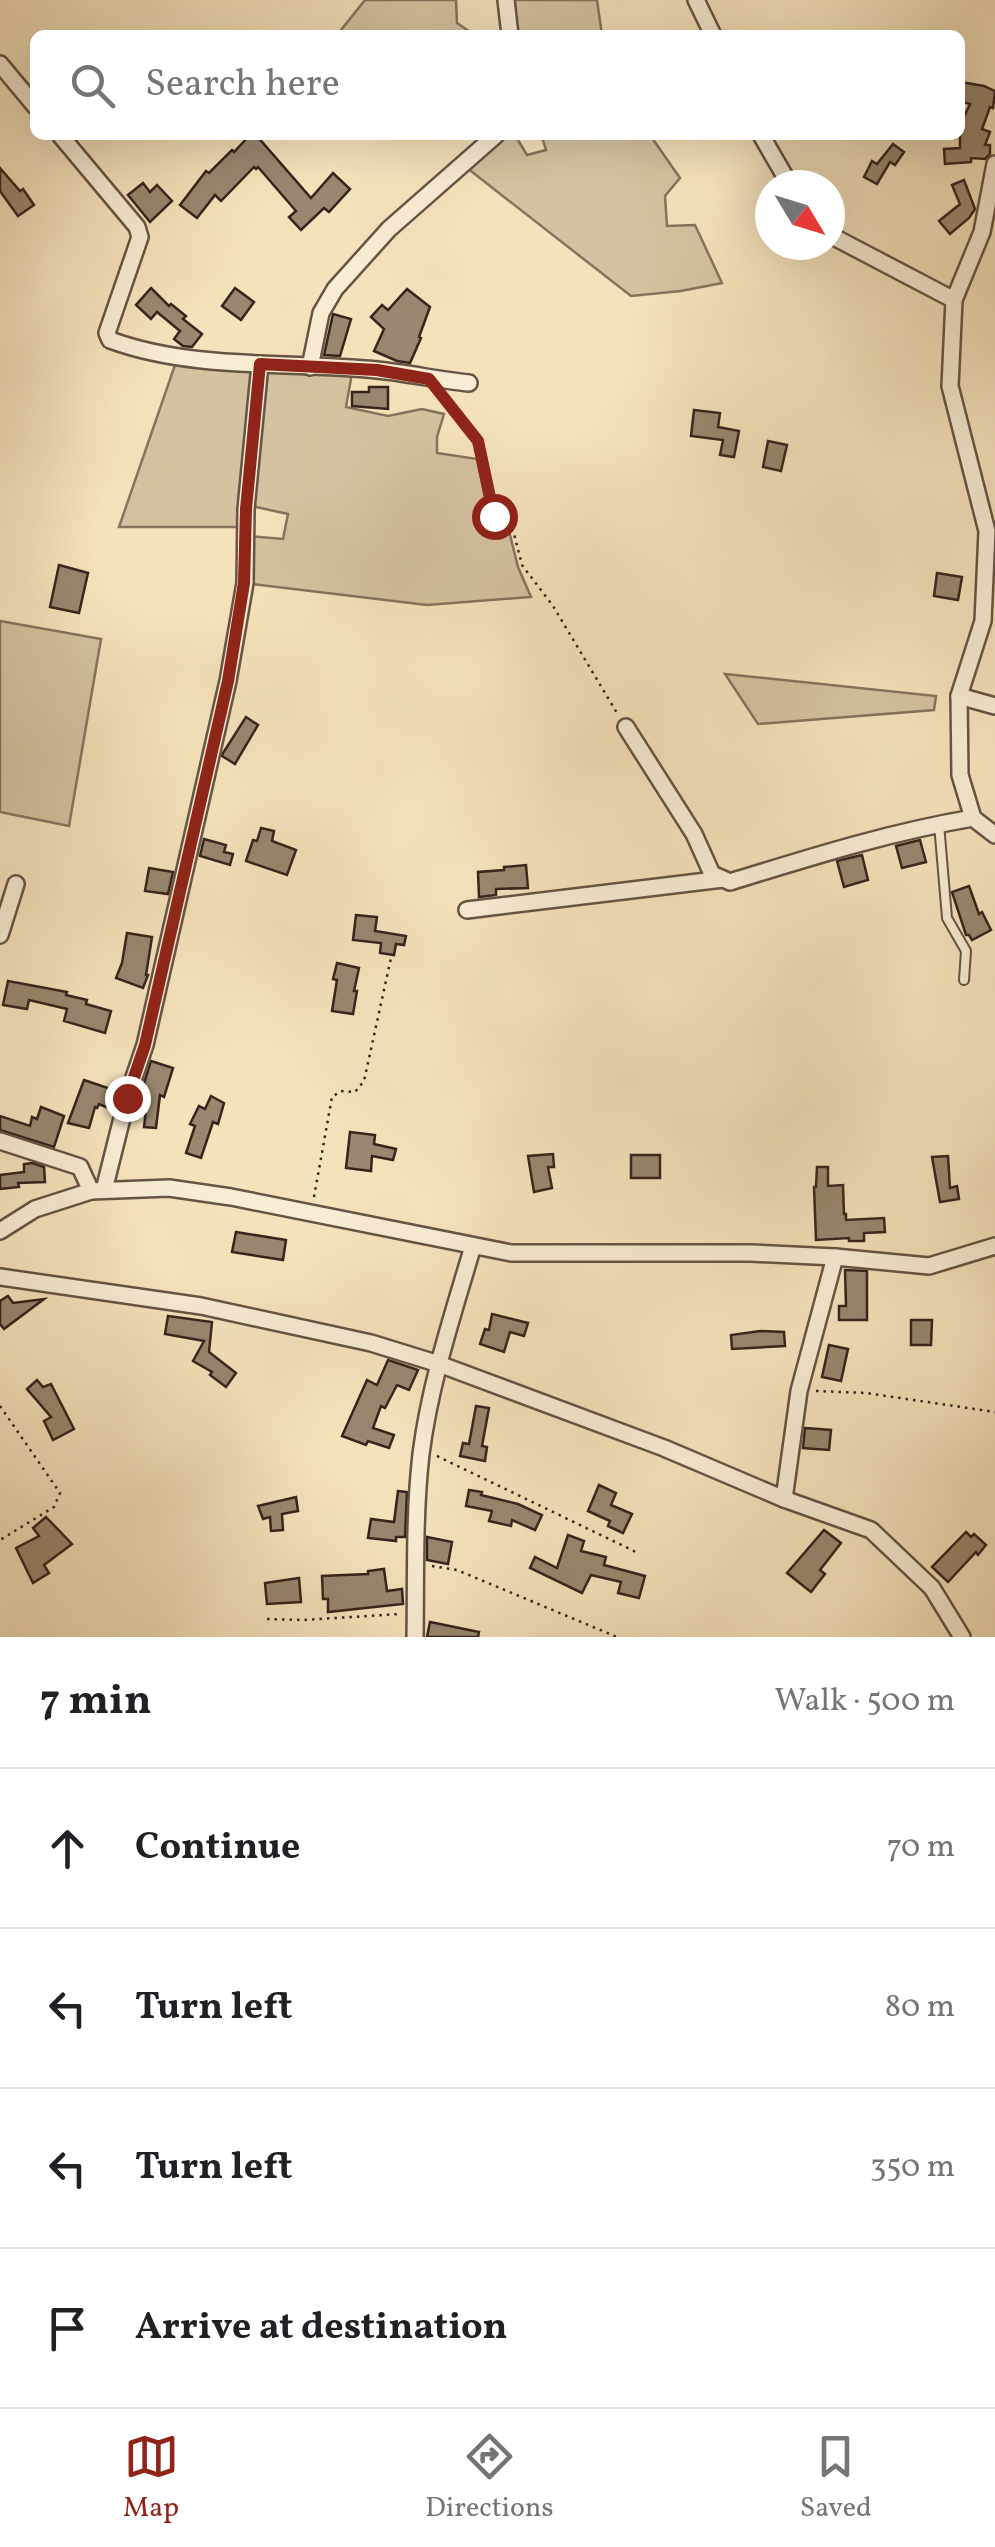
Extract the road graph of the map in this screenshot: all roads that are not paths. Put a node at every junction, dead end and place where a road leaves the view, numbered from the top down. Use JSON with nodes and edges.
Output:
{"nodes":[{"id":1,"x":506,"y":0,"type":"edge"},
{"id":2,"x":696,"y":0,"type":"edge"},
{"id":3,"x":509,"y":30,"type":"edge"},
{"id":4,"x":711,"y":30,"type":"edge"},
{"id":5,"x":4,"y":77,"type":"edge"},
{"id":6,"x":30,"y":101,"type":"edge"},
{"id":7,"x":64,"y":140,"type":"edge"},
{"id":8,"x":490,"y":140,"type":"edge"},
{"id":9,"x":765,"y":140,"type":"edge"},
{"id":10,"x":995,"y":164,"type":"edge"},
{"id":11,"x":782,"y":170,"type":"edge"},
{"id":12,"x":992,"y":192,"type":"edge"},
{"id":13,"x":845,"y":243,"type":"edge"},
{"id":14,"x":954,"y":300,"type":"junction"},
{"id":15,"x":260,"y":364,"type":"junction"},
{"id":16,"x":310,"y":367,"type":"junction"},
{"id":17,"x":468,"y":383,"type":"dead end"},
{"id":18,"x":958,"y":696,"type":"junction"},
{"id":19,"x":995,"y":706,"type":"edge"},
{"id":20,"x":626,"y":727,"type":"road end"},
{"id":21,"x":974,"y":818,"type":"junction"},
{"id":22,"x":939,"y":824,"type":"junction"},
{"id":23,"x":995,"y":835,"type":"edge"},
{"id":24,"x":724,"y":879,"type":"junction"},
{"id":25,"x":16,"y":884,"type":"dead end"},
{"id":26,"x":467,"y":910,"type":"dead end"},
{"id":27,"x":0,"y":936,"type":"edge"},
{"id":28,"x":964,"y":980,"type":"dead end"},
{"id":29,"x":0,"y":1141,"type":"edge"},
{"id":30,"x":97,"y":1191,"type":"junction"},
{"id":31,"x":0,"y":1231,"type":"edge"},
{"id":32,"x":473,"y":1246,"type":"junction"},
{"id":33,"x":995,"y":1246,"type":"edge"},
{"id":34,"x":835,"y":1257,"type":"junction"},
{"id":35,"x":0,"y":1277,"type":"edge"},
{"id":36,"x":438,"y":1364,"type":"junction"},
{"id":37,"x":784,"y":1499,"type":"junction"},
{"id":38,"x":416,"y":1637,"type":"edge"},
{"id":39,"x":962,"y":1637,"type":"edge"}],
"edges":[{"from":1,"to":3,"type":"street"},
{"from":2,"to":4,"type":"street"},
{"from":5,"to":6,"type":"street"},
{"from":7,"to":15,"type":"street"},
{"from":8,"to":16,"type":"street"},
{"from":9,"to":11,"type":"street"},
{"from":10,"to":12,"type":"street"},
{"from":12,"to":14,"type":"street"},
{"from":13,"to":14,"type":"street"},
{"from":14,"to":18,"type":"street"},
{"from":15,"to":16,"type":"street"},
{"from":15,"to":30,"type":"street"},
{"from":16,"to":17,"type":"street"},
{"from":18,"to":19,"type":"street"},
{"from":18,"to":21,"type":"street"},
{"from":20,"to":24,"type":"street"},
{"from":21,"to":22,"type":"street"},
{"from":21,"to":23,"type":"street"},
{"from":22,"to":24,"type":"street"},
{"from":22,"to":28,"type":"lane"},
{"from":24,"to":26,"type":"street"},
{"from":25,"to":27,"type":"street"},
{"from":29,"to":30,"type":"street"},
{"from":30,"to":31,"type":"street"},
{"from":30,"to":32,"type":"street"},
{"from":32,"to":34,"type":"street"},
{"from":32,"to":36,"type":"street"},
{"from":33,"to":34,"type":"street"},
{"from":34,"to":37,"type":"street"},
{"from":35,"to":36,"type":"street"},
{"from":36,"to":37,"type":"street"},
{"from":36,"to":38,"type":"street"},
{"from":37,"to":39,"type":"street"}]}
